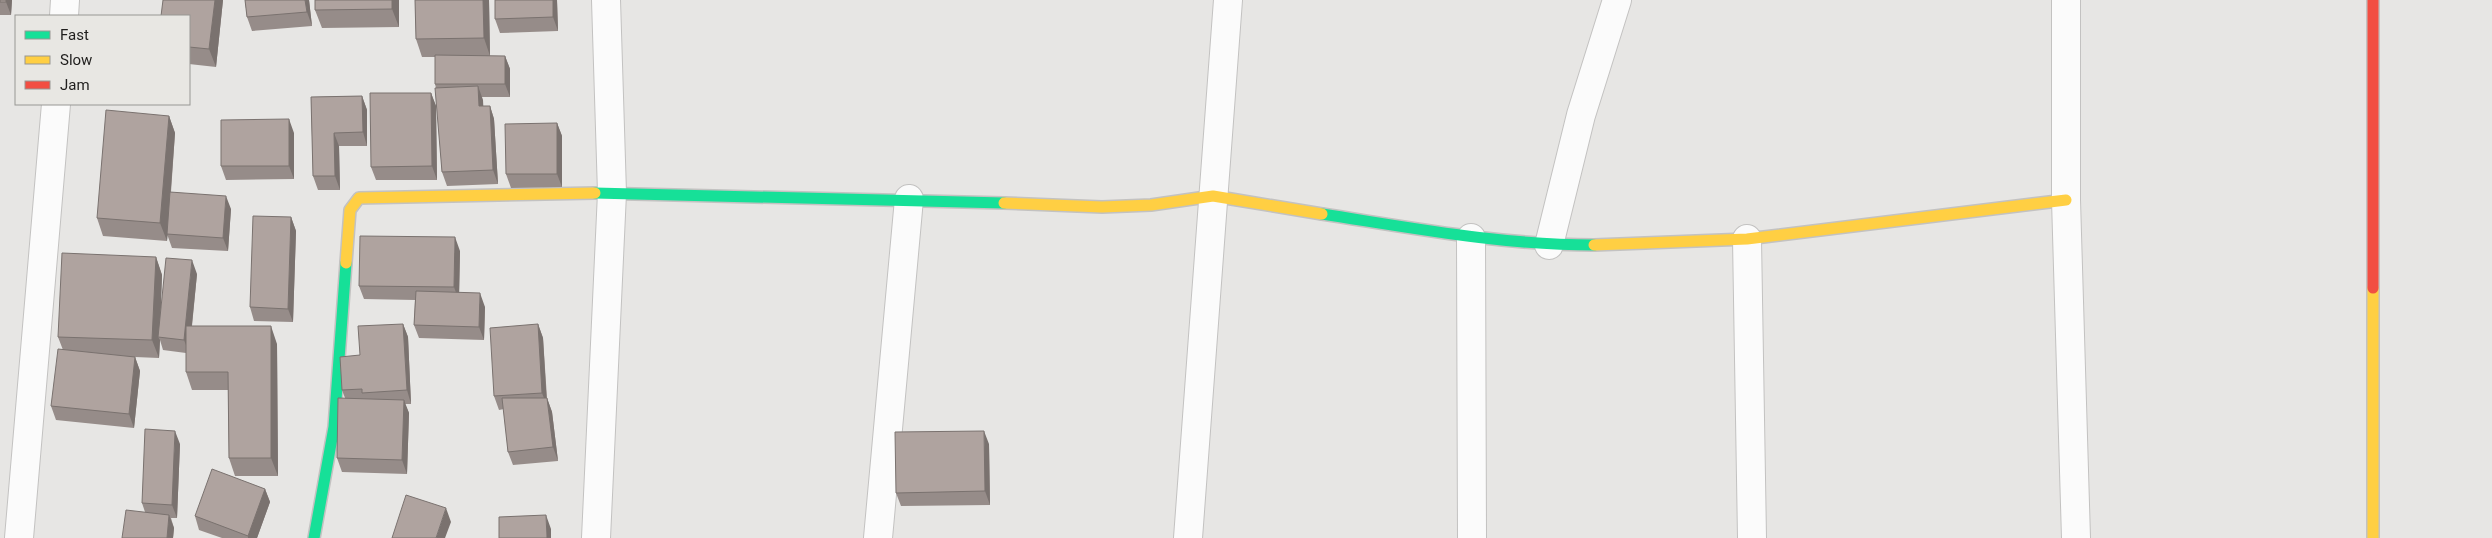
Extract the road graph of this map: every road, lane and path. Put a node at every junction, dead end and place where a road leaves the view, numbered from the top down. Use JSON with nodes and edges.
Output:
{"nodes":[{"id":1,"x":65,"y":0,"type":"edge"},
{"id":2,"x":606,"y":0,"type":"edge"},
{"id":3,"x":1228,"y":0,"type":"edge"},
{"id":4,"x":1617,"y":0,"type":"edge"},
{"id":5,"x":2066,"y":0,"type":"edge"},
{"id":6,"x":2373,"y":0,"type":"edge"},
{"id":7,"x":64,"y":15,"type":"edge"},
{"id":8,"x":56,"y":105,"type":"edge"},
{"id":9,"x":612,"y":192,"type":"junction"},
{"id":10,"x":1213,"y":196,"type":"junction"},
{"id":11,"x":909,"y":199,"type":"junction"},
{"id":12,"x":2066,"y":200,"type":"junction"},
{"id":13,"x":1471,"y":238,"type":"junction"},
{"id":14,"x":1747,"y":240,"type":"junction"},
{"id":15,"x":1549,"y":245,"type":"junction"},
{"id":16,"x":19,"y":538,"type":"edge"},
{"id":17,"x":314,"y":538,"type":"edge"},
{"id":18,"x":596,"y":538,"type":"edge"},
{"id":19,"x":878,"y":538,"type":"edge"},
{"id":20,"x":1188,"y":538,"type":"edge"},
{"id":21,"x":1472,"y":538,"type":"edge"},
{"id":22,"x":1752,"y":538,"type":"edge"},
{"id":23,"x":2076,"y":538,"type":"edge"},
{"id":24,"x":2374,"y":538,"type":"edge"}],
"edges":[{"from":1,"to":7,"type":"street"},
{"from":2,"to":9,"type":"street"},
{"from":3,"to":10,"type":"street"},
{"from":4,"to":15,"type":"street"},
{"from":5,"to":12,"type":"street"},
{"from":6,"to":24,"type":"street"},
{"from":8,"to":16,"type":"street"},
{"from":9,"to":11,"type":"street"},
{"from":9,"to":17,"type":"street"},
{"from":9,"to":18,"type":"street"},
{"from":10,"to":11,"type":"street"},
{"from":10,"to":13,"type":"street"},
{"from":10,"to":20,"type":"street"},
{"from":11,"to":19,"type":"street"},
{"from":12,"to":14,"type":"street"},
{"from":12,"to":23,"type":"street"},
{"from":13,"to":15,"type":"street"},
{"from":13,"to":21,"type":"street"},
{"from":14,"to":15,"type":"street"},
{"from":14,"to":22,"type":"street"}]}
